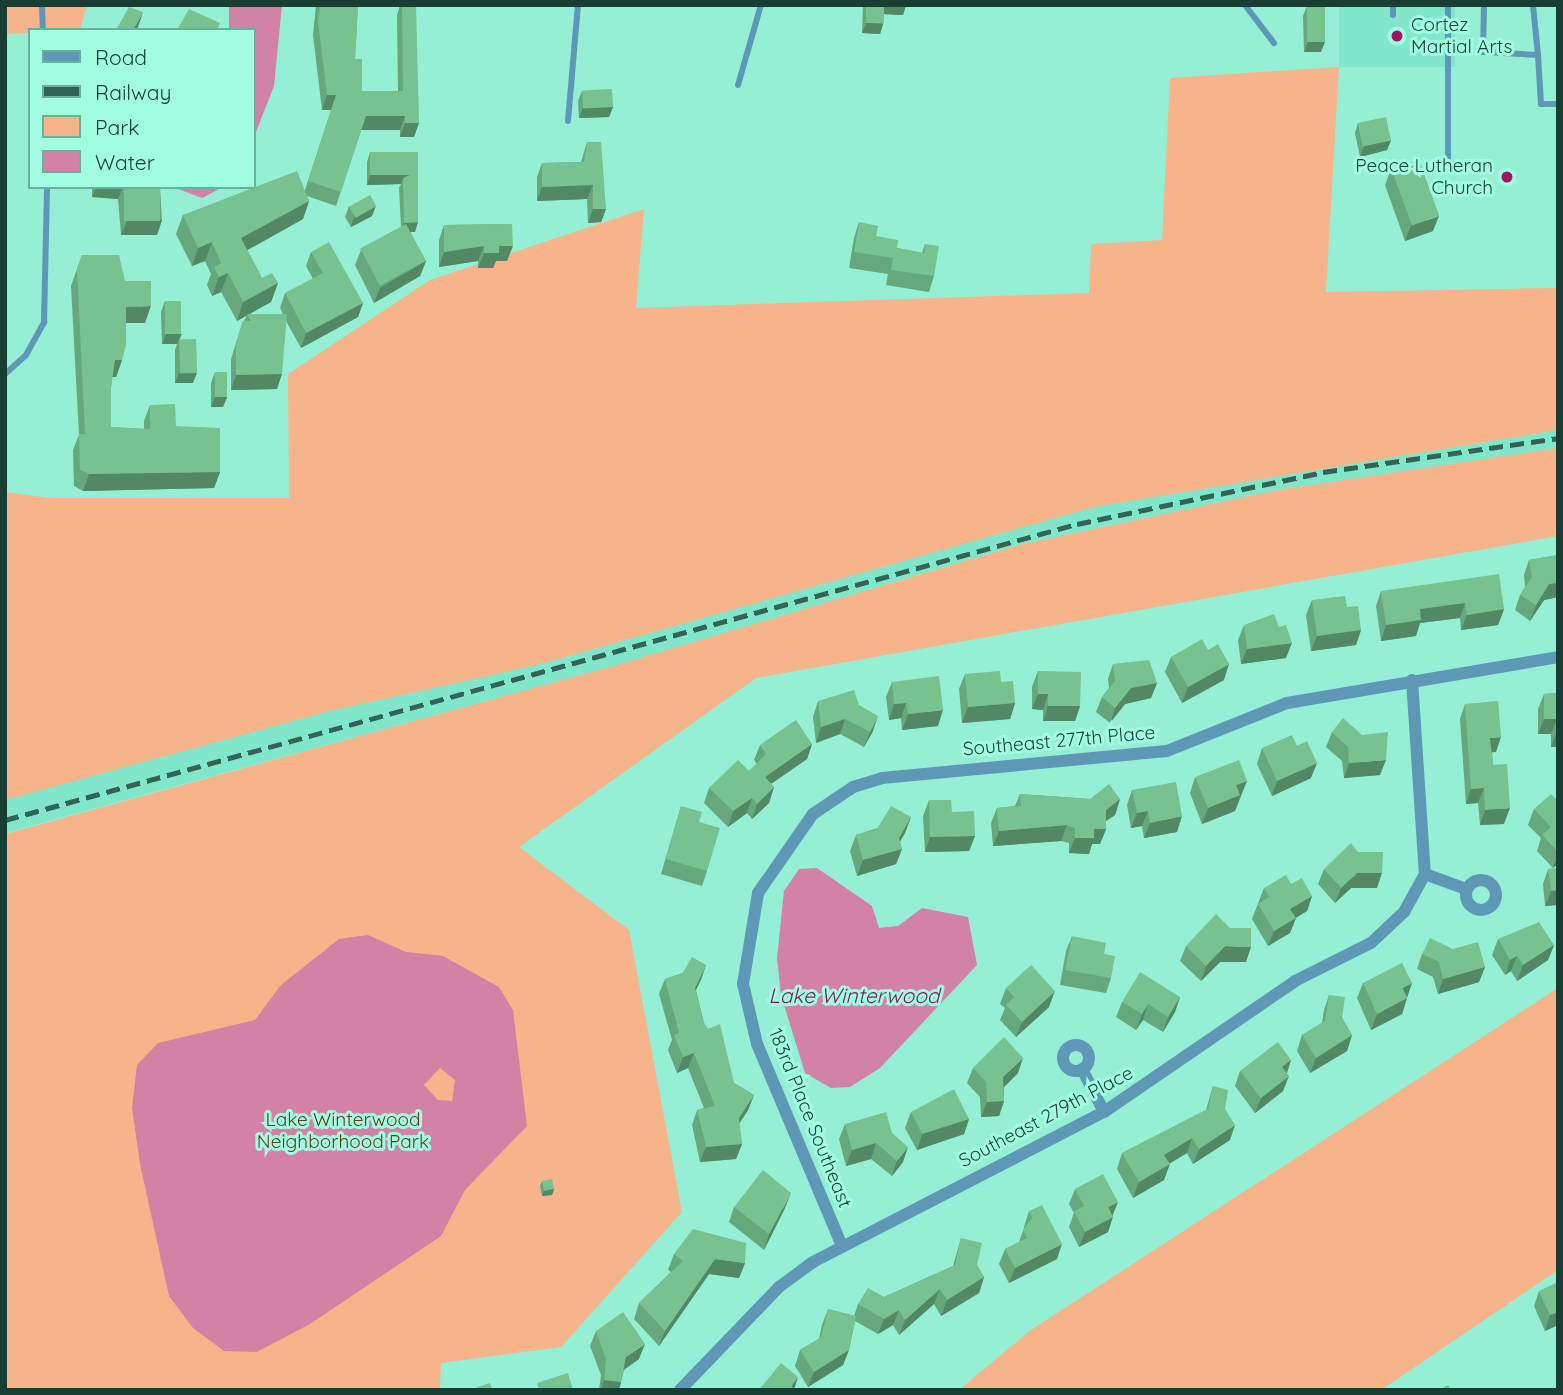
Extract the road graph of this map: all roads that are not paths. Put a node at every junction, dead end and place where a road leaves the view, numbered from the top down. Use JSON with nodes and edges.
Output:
{"nodes":[{"id":1,"x":43,"y":5,"type":"edge"},
{"id":2,"x":578,"y":5,"type":"edge"},
{"id":3,"x":761,"y":5,"type":"edge"},
{"id":4,"x":1245,"y":5,"type":"edge"},
{"id":5,"x":1393,"y":5,"type":"edge"},
{"id":6,"x":1448,"y":5,"type":"edge"},
{"id":7,"x":1485,"y":5,"type":"edge"},
{"id":8,"x":1533,"y":5,"type":"edge"},
{"id":9,"x":1393,"y":15,"type":"dead end"},
{"id":10,"x":43,"y":28,"type":"edge"},
{"id":11,"x":1274,"y":43,"type":"dead end"},
{"id":12,"x":1538,"y":55,"type":"junction"},
{"id":13,"x":738,"y":85,"type":"dead end"},
{"id":14,"x":1558,"y":104,"type":"edge"},
{"id":15,"x":568,"y":121,"type":"dead end"},
{"id":16,"x":1448,"y":162,"type":"dead end"},
{"id":17,"x":47,"y":189,"type":"edge"},
{"id":18,"x":5,"y":374,"type":"edge"},
{"id":19,"x":1558,"y":657,"type":"edge"},
{"id":20,"x":1412,"y":680,"type":"junction"},
{"id":21,"x":813,"y":814,"type":"joint"},
{"id":22,"x":1425,"y":874,"type":"junction"},
{"id":23,"x":1466,"y":890,"type":"dead end"},
{"id":24,"x":1082,"y":1069,"type":"dead end"},
{"id":25,"x":1104,"y":1112,"type":"junction"},
{"id":26,"x":842,"y":1246,"type":"junction"},
{"id":27,"x":680,"y":1390,"type":"edge"}],
"edges":[{"from":1,"to":10,"type":"lane"},
{"from":2,"to":15,"type":"lane"},
{"from":3,"to":13,"type":"lane"},
{"from":4,"to":11,"type":"lane"},
{"from":5,"to":9,"type":"lane"},
{"from":6,"to":16,"type":"lane"},
{"from":7,"to":12,"type":"lane"},
{"from":8,"to":12,"type":"lane"},
{"from":12,"to":14,"type":"lane"},
{"from":17,"to":18,"type":"lane"},
{"from":19,"to":20,"type":"street","name":"Southeast 277th Place"},
{"from":20,"to":21,"type":"street","name":"Southeast 277th Place"},
{"from":20,"to":22,"type":"street"},
{"from":21,"to":26,"type":"street","name":"183rd Place Southeast"},
{"from":22,"to":23,"type":"street"},
{"from":22,"to":25,"type":"street","name":"Southeast 279th Place"},
{"from":24,"to":25,"type":"street"},
{"from":25,"to":26,"type":"street","name":"Southeast 279th Place"},
{"from":26,"to":27,"type":"street","name":"Southeast 279th Place"}]}
